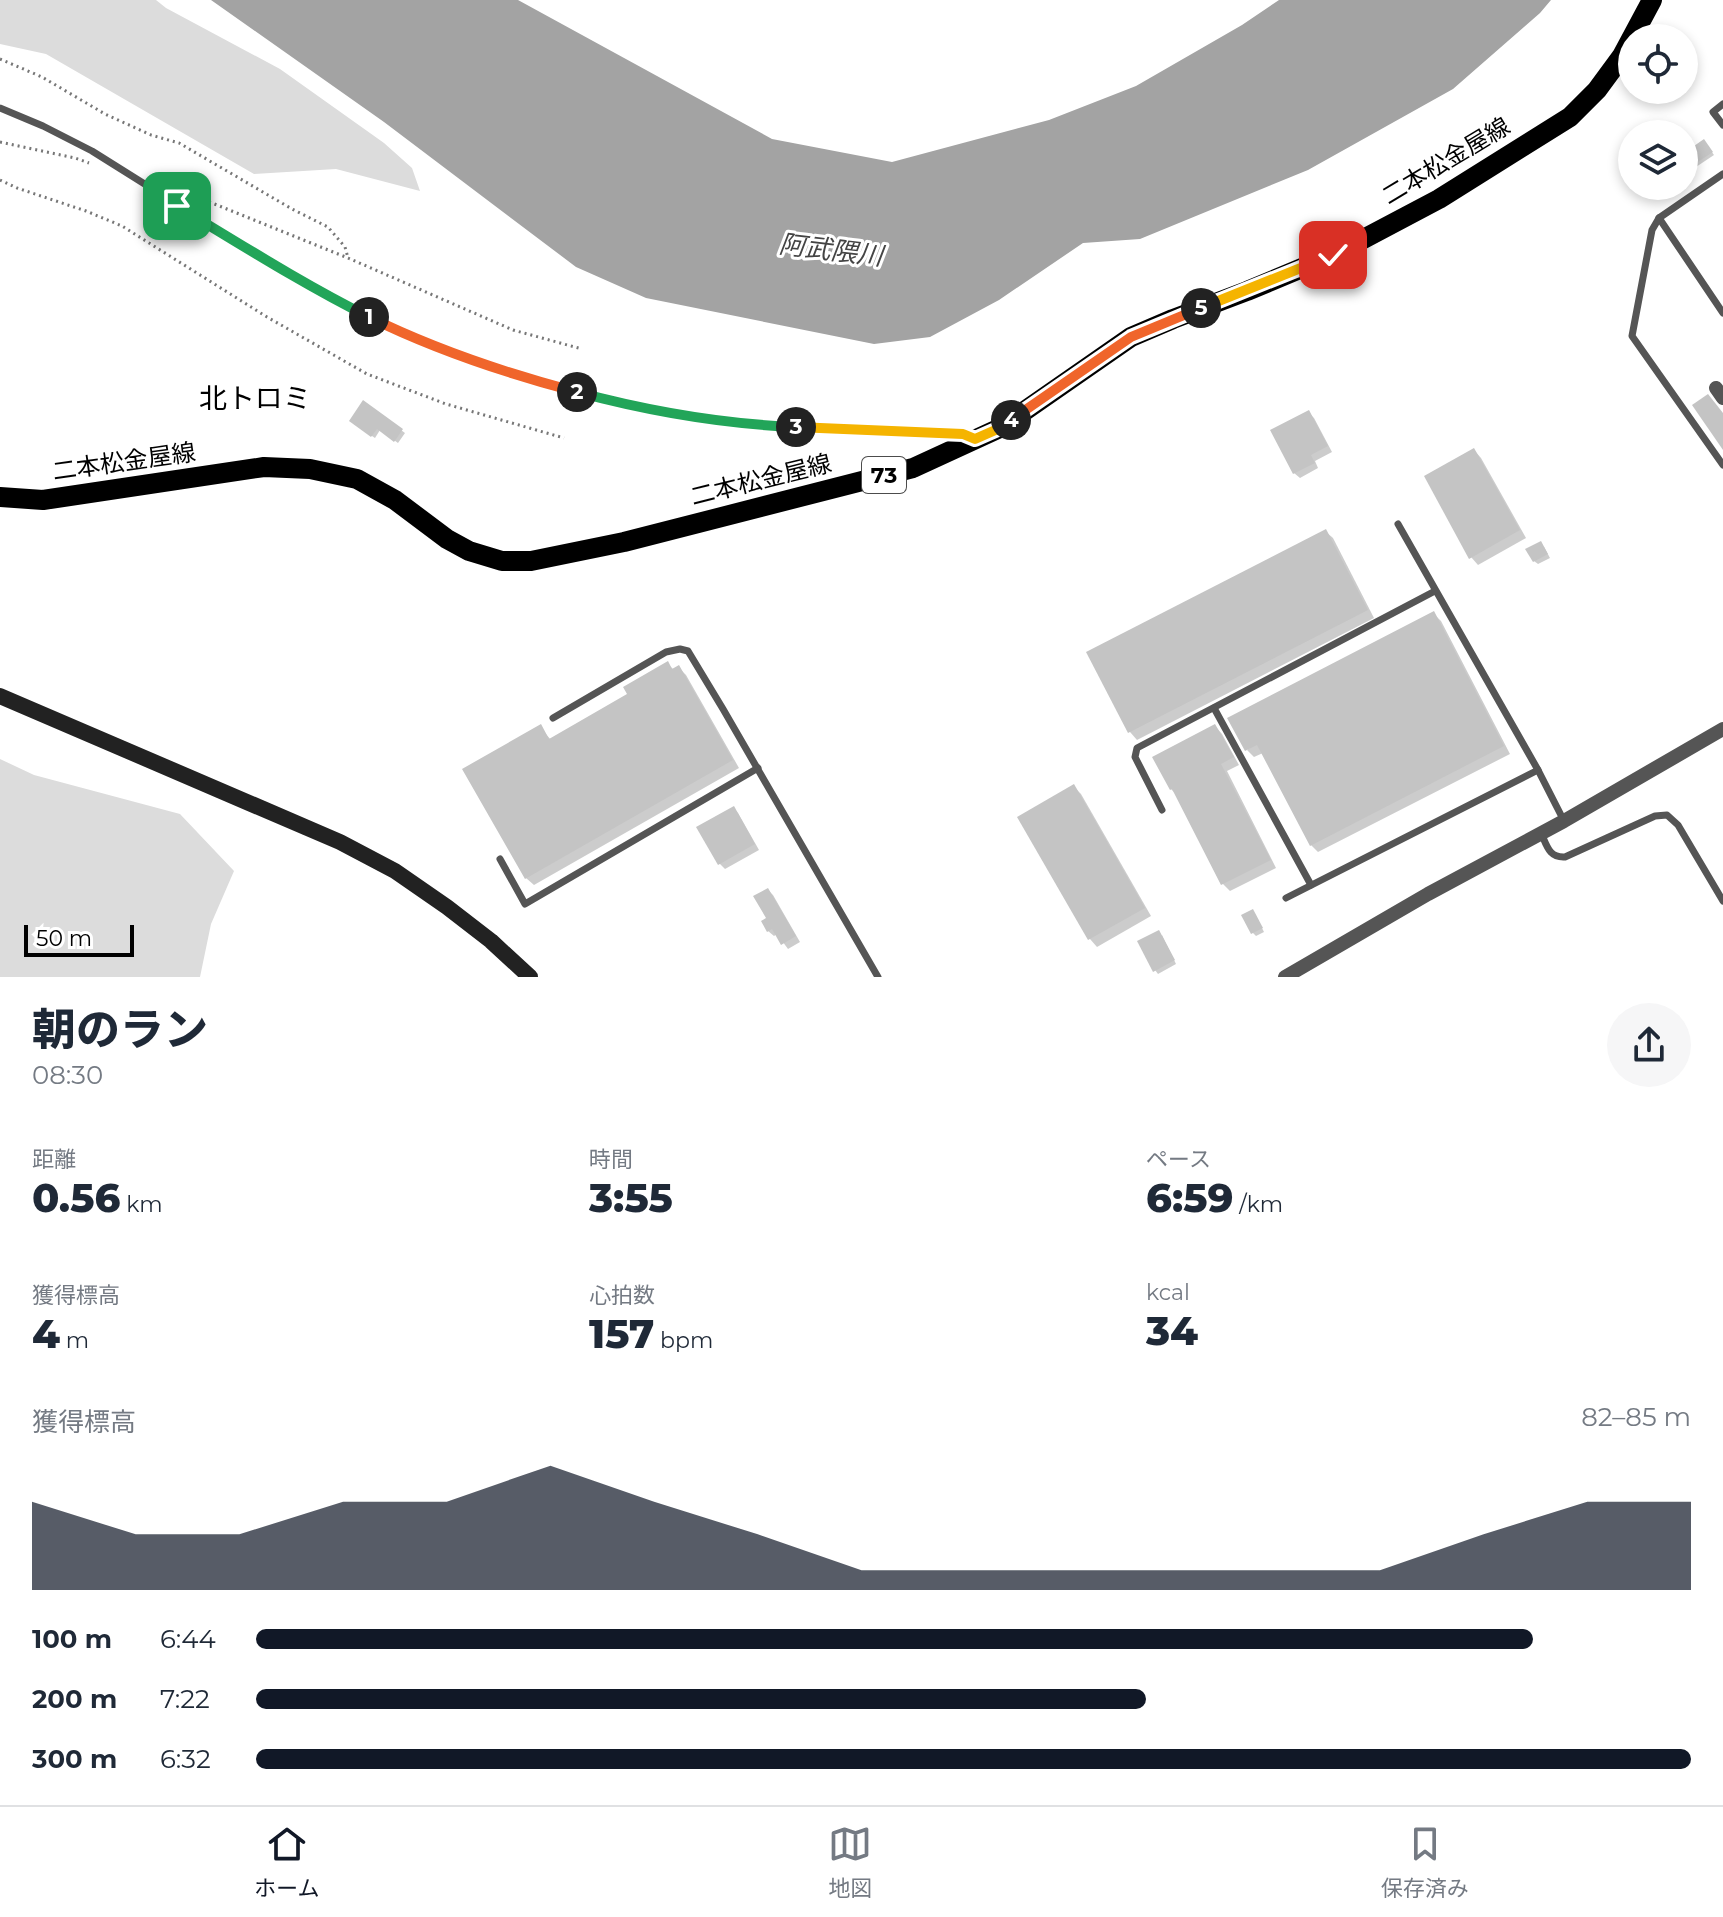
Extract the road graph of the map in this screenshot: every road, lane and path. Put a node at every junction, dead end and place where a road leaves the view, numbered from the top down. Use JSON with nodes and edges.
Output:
{"nodes":[{"id":1,"x":1652,"y":0,"type":"edge"},
{"id":2,"x":0,"y":59,"type":"edge"},
{"id":3,"x":1723,"y":104,"type":"edge"},
{"id":4,"x":0,"y":108,"type":"edge"},
{"id":5,"x":1723,"y":125,"type":"edge"},
{"id":6,"x":0,"y":142,"type":"edge"},
{"id":7,"x":98,"y":167,"type":"dead end"},
{"id":8,"x":1723,"y":174,"type":"edge"},
{"id":9,"x":0,"y":180,"type":"edge"},
{"id":10,"x":169,"y":186,"type":"dead end"},
{"id":11,"x":1659,"y":218,"type":"junction"},
{"id":12,"x":348,"y":258,"type":"junction"},
{"id":13,"x":1723,"y":313,"type":"edge"},
{"id":14,"x":582,"y":349,"type":"dead end"},
{"id":15,"x":564,"y":438,"type":"dead end"},
{"id":16,"x":975,"y":439,"type":"junction"},
{"id":17,"x":1723,"y":465,"type":"edge"},
{"id":18,"x":0,"y":497,"type":"edge"},
{"id":19,"x":1398,"y":524,"type":"dead end"},
{"id":20,"x":1435,"y":591,"type":"junction"},
{"id":21,"x":0,"y":696,"type":"edge"},
{"id":22,"x":1214,"y":708,"type":"junction"},
{"id":23,"x":553,"y":718,"type":"dead end"},
{"id":24,"x":1723,"y":729,"type":"edge"},
{"id":25,"x":758,"y":768,"type":"junction"},
{"id":26,"x":1538,"y":770,"type":"junction"},
{"id":27,"x":1162,"y":810,"type":"dead end"},
{"id":28,"x":1564,"y":821,"type":"junction"},
{"id":29,"x":1541,"y":833,"type":"junction"},
{"id":30,"x":500,"y":859,"type":"dead end"},
{"id":31,"x":1311,"y":885,"type":"junction"},
{"id":32,"x":1286,"y":898,"type":"dead end"},
{"id":33,"x":1723,"y":901,"type":"edge"},
{"id":34,"x":530,"y":977,"type":"edge"},
{"id":35,"x":878,"y":977,"type":"edge"},
{"id":36,"x":1285,"y":977,"type":"edge"}],
"edges":[{"from":1,"to":16,"type":"main road","name":"二本松金屋線","number":"73"},
{"from":2,"to":12,"type":"path"},
{"from":3,"to":5,"type":"lane"},
{"from":4,"to":16,"type":"lane"},
{"from":6,"to":7,"type":"path"},
{"from":8,"to":11,"type":"lane"},
{"from":9,"to":15,"type":"path"},
{"from":10,"to":12,"type":"path"},
{"from":11,"to":13,"type":"lane"},
{"from":11,"to":17,"type":"lane"},
{"from":12,"to":14,"type":"path"},
{"from":16,"to":18,"type":"main road","name":"二本松金屋線","number":"73"},
{"from":19,"to":20,"type":"lane"},
{"from":20,"to":22,"type":"lane"},
{"from":20,"to":26,"type":"lane"},
{"from":21,"to":34,"type":"street"},
{"from":22,"to":27,"type":"lane"},
{"from":22,"to":31,"type":"lane"},
{"from":23,"to":25,"type":"lane"},
{"from":24,"to":28,"type":"street"},
{"from":25,"to":30,"type":"lane"},
{"from":25,"to":35,"type":"lane"},
{"from":26,"to":28,"type":"lane"},
{"from":26,"to":31,"type":"lane"},
{"from":28,"to":29,"type":"street"},
{"from":29,"to":33,"type":"lane"},
{"from":29,"to":36,"type":"street"},
{"from":31,"to":32,"type":"lane"}]}
